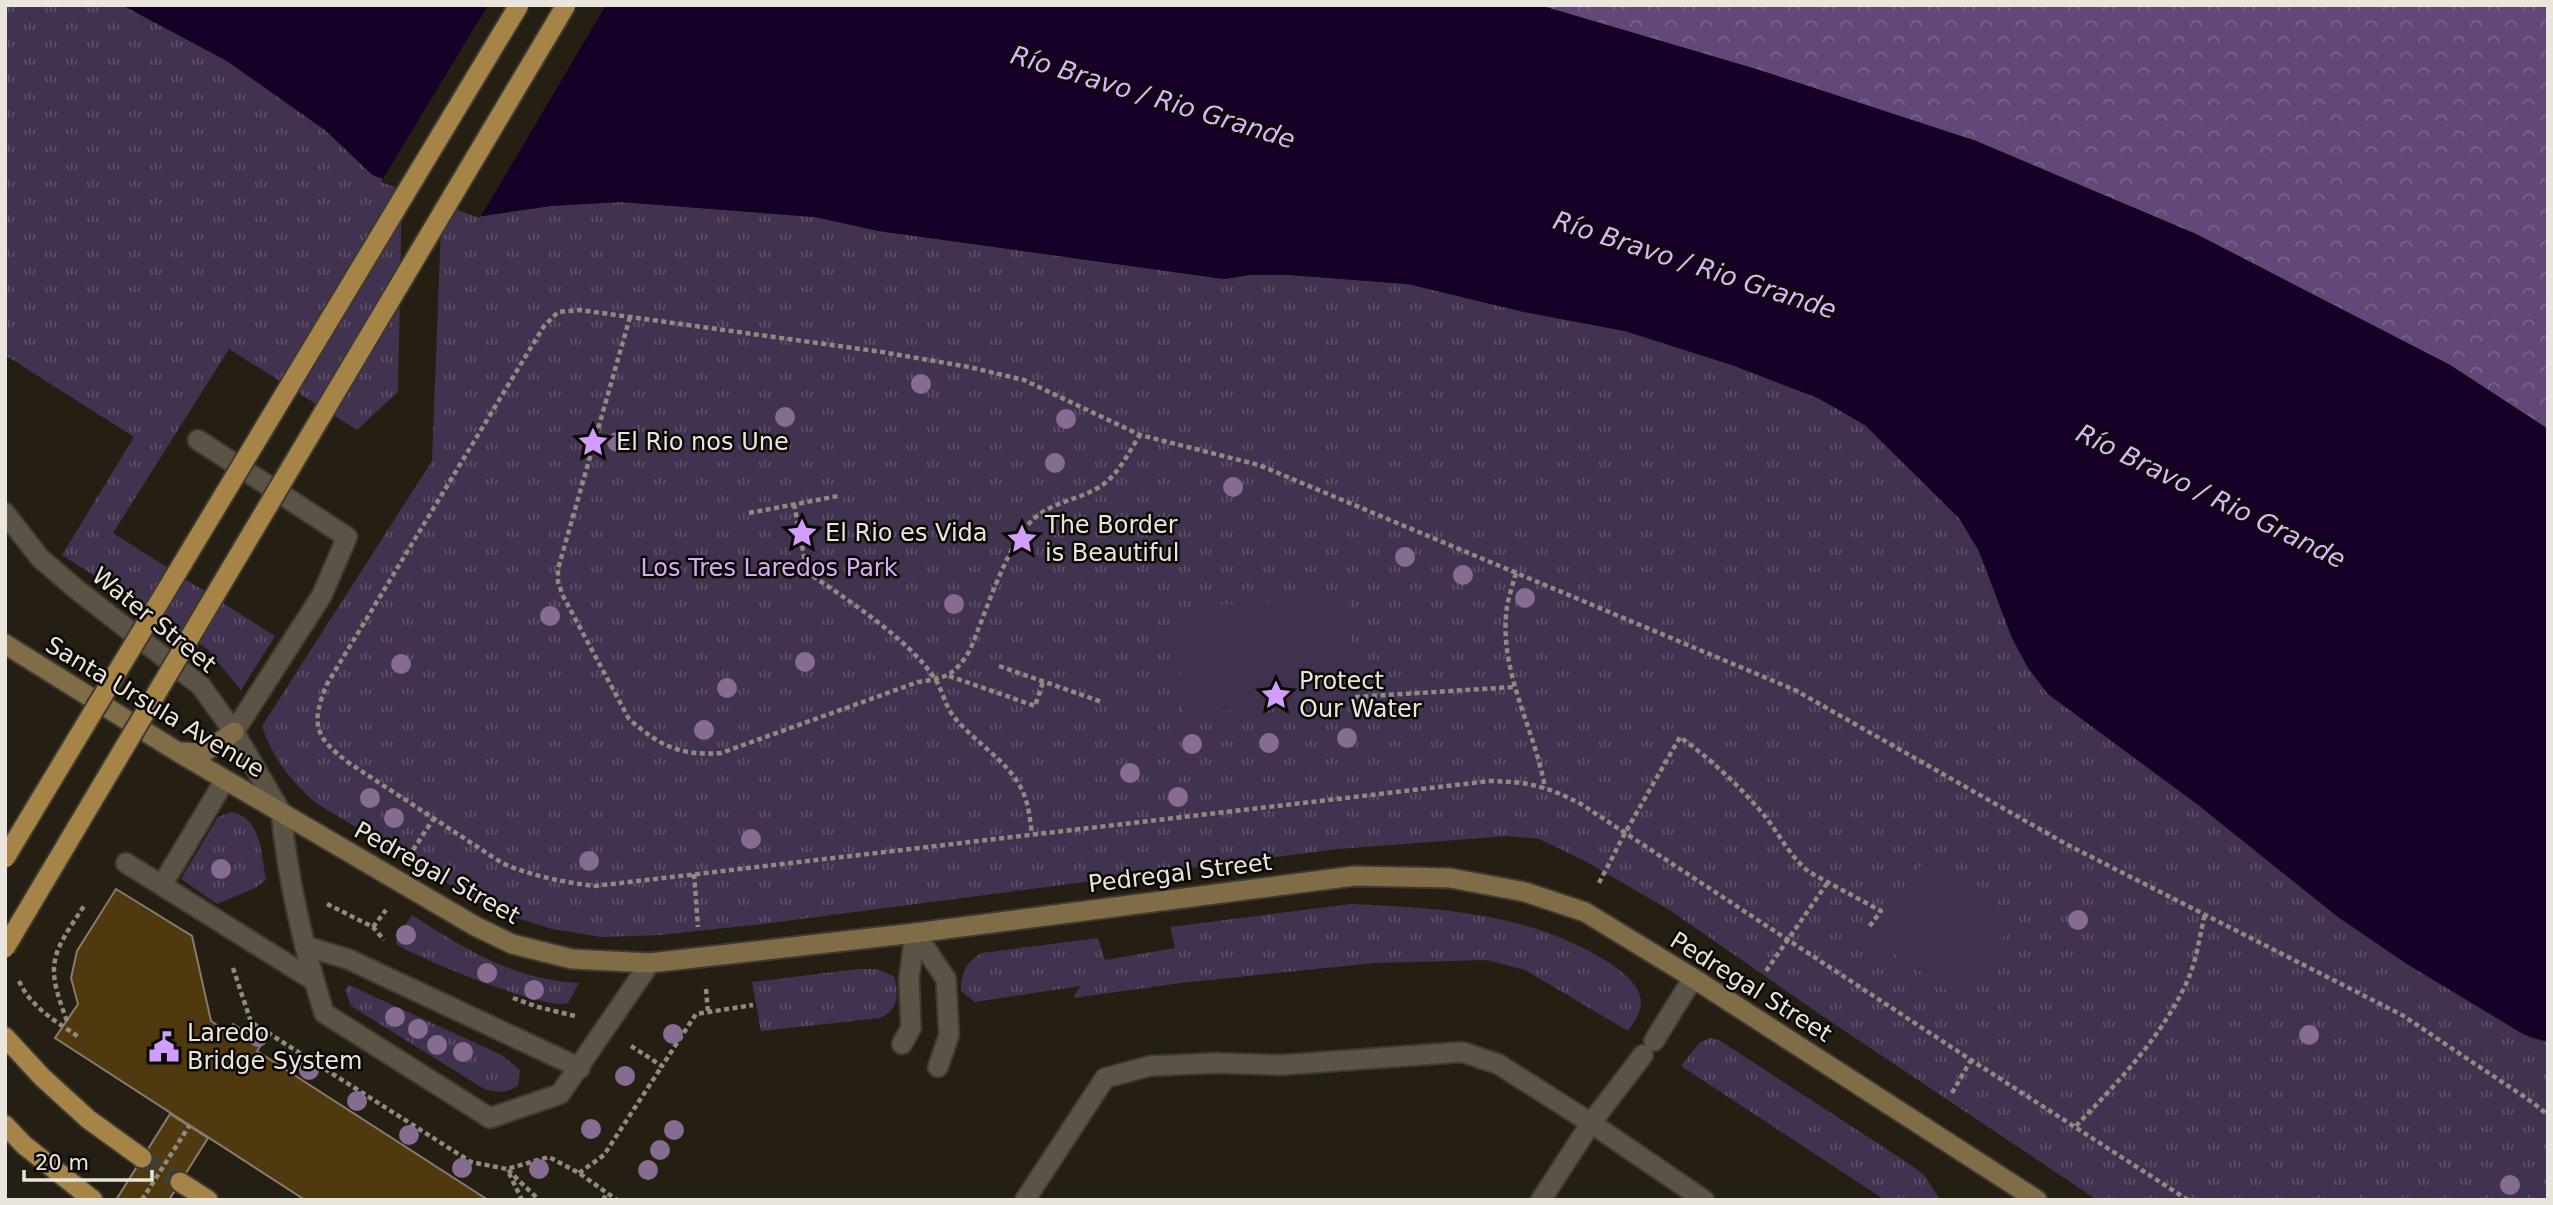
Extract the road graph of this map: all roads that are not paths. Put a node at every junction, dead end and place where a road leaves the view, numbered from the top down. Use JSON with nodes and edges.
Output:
{"nodes":[{"id":1,"x":519,"y":5,"type":"edge"},
{"id":2,"x":566,"y":5,"type":"edge"},
{"id":3,"x":198,"y":440,"type":"dead end"},
{"id":4,"x":5,"y":513,"type":"edge"},
{"id":5,"x":5,"y":644,"type":"edge"},
{"id":6,"x":234,"y":732,"type":"junction"},
{"id":7,"x":178,"y":752,"type":"junction"},
{"id":8,"x":225,"y":780,"type":"junction"},
{"id":9,"x":281,"y":812,"type":"junction"},
{"id":10,"x":5,"y":858,"type":"edge"},
{"id":11,"x":126,"y":863,"type":"dead end"},
{"id":12,"x":162,"y":885,"type":"junction"},
{"id":13,"x":915,"y":933,"type":"junction"},
{"id":14,"x":305,"y":946,"type":"junction"},
{"id":15,"x":5,"y":948,"type":"edge"},
{"id":16,"x":650,"y":963,"type":"junction"},
{"id":17,"x":1693,"y":978,"type":"junction"},
{"id":18,"x":313,"y":979,"type":"junction"},
{"id":19,"x":5,"y":1037,"type":"edge"},
{"id":20,"x":902,"y":1044,"type":"dead end"},
{"id":21,"x":580,"y":1068,"type":"junction"},
{"id":22,"x":938,"y":1068,"type":"dead end"},
{"id":23,"x":1591,"y":1123,"type":"junction"},
{"id":24,"x":5,"y":1125,"type":"edge"},
{"id":25,"x":142,"y":1158,"type":"tunnel mouth"},
{"id":26,"x":180,"y":1182,"type":"tunnel mouth"},
{"id":27,"x":93,"y":1200,"type":"edge"},
{"id":28,"x":208,"y":1200,"type":"edge"},
{"id":29,"x":1025,"y":1200,"type":"edge"},
{"id":30,"x":1542,"y":1200,"type":"edge"},
{"id":31,"x":1704,"y":1200,"type":"edge"},
{"id":32,"x":2037,"y":1200,"type":"edge"}],
"edges":[{"from":1,"to":10,"type":"main road","bridge":true},
{"from":2,"to":15,"type":"main road","bridge":true},
{"from":3,"to":6,"type":"street"},
{"from":4,"to":6,"type":"street","name":"Water Street"},
{"from":5,"to":7,"type":"main road","name":"Santa Ursula Avenue"},
{"from":6,"to":7,"type":"main road"},
{"from":6,"to":9,"type":"street","name":"Water Street"},
{"from":7,"to":8,"type":"main road","name":"Santa Ursula Avenue"},
{"from":8,"to":9,"type":"main road","name":"Santa Ursula Avenue"},
{"from":8,"to":12,"type":"street"},
{"from":9,"to":14,"type":"street"},
{"from":9,"to":16,"type":"main road","name":"Pedregal Street"},
{"from":11,"to":12,"type":"street"},
{"from":12,"to":18,"type":"street"},
{"from":13,"to":16,"type":"main road","name":"Pedregal Street"},
{"from":13,"to":17,"type":"main road","name":"Pedregal Street"},
{"from":13,"to":20,"type":"street"},
{"from":13,"to":22,"type":"street"},
{"from":14,"to":18,"type":"street"},
{"from":14,"to":21,"type":"street"},
{"from":16,"to":21,"type":"street"},
{"from":17,"to":23,"type":"street"},
{"from":17,"to":32,"type":"main road","name":"Pedregal Street"},
{"from":18,"to":21,"type":"street"},
{"from":19,"to":25,"type":"main road"},
{"from":23,"to":29,"type":"street"},
{"from":23,"to":30,"type":"street"},
{"from":23,"to":31,"type":"street"},
{"from":24,"to":27,"type":"main road"},
{"from":26,"to":28,"type":"main road"}]}
